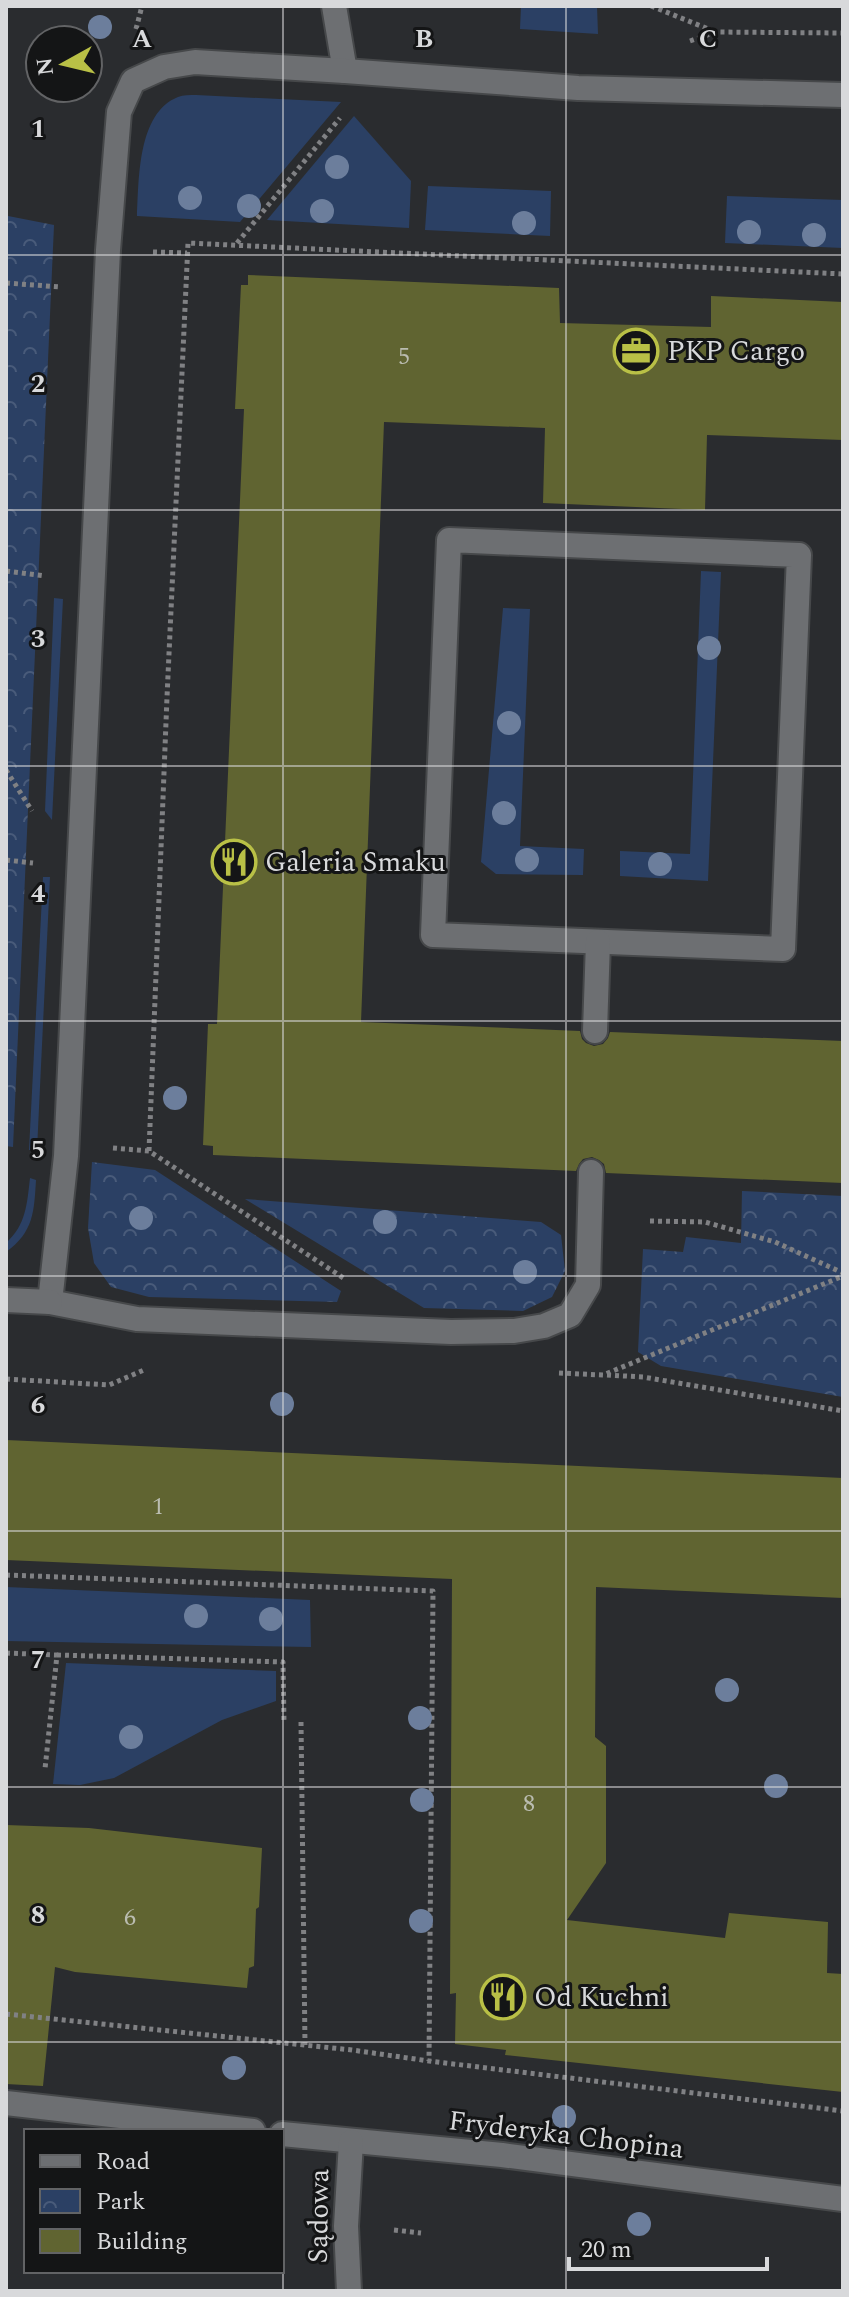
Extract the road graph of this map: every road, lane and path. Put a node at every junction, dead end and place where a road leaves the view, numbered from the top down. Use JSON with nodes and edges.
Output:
{"nodes":[{"id":1,"x":334,"y":6,"type":"edge"},
{"id":2,"x":651,"y":6,"type":"edge"},
{"id":3,"x":716,"y":32,"type":"dead end"},
{"id":4,"x":345,"y":71,"type":"junction"},
{"id":5,"x":377,"y":73,"type":"junction"},
{"id":6,"x":843,"y":95,"type":"edge"},
{"id":7,"x":236,"y":244,"type":"junction"},
{"id":8,"x":843,"y":274,"type":"edge"},
{"id":9,"x":6,"y":571,"type":"edge"},
{"id":10,"x":51,"y":576,"type":"dead end"},
{"id":11,"x":6,"y":770,"type":"edge"},
{"id":12,"x":34,"y":814,"type":"dead end"},
{"id":13,"x":6,"y":860,"type":"edge"},
{"id":14,"x":40,"y":864,"type":"dead end"},
{"id":15,"x":598,"y":942,"type":"junction"},
{"id":16,"x":595,"y":1031,"type":"dead end"},
{"id":17,"x":149,"y":1151,"type":"junction"},
{"id":18,"x":66,"y":1156,"type":"junction"},
{"id":19,"x":591,"y":1172,"type":"dead end"},
{"id":20,"x":650,"y":1221,"type":"dead end"},
{"id":21,"x":843,"y":1273,"type":"edge"},
{"id":22,"x":345,"y":1280,"type":"dead end"},
{"id":23,"x":6,"y":1300,"type":"edge"},
{"id":24,"x":50,"y":1302,"type":"junction"},
{"id":25,"x":603,"y":1375,"type":"dead end"},
{"id":26,"x":843,"y":1411,"type":"edge"},
{"id":27,"x":6,"y":1575,"type":"edge"},
{"id":28,"x":6,"y":1653,"type":"edge"},
{"id":29,"x":57,"y":1655,"type":"junction"},
{"id":30,"x":301,"y":1722,"type":"dead end"},
{"id":31,"x":284,"y":1723,"type":"dead end"},
{"id":32,"x":45,"y":1769,"type":"dead end"},
{"id":33,"x":6,"y":2014,"type":"edge"},
{"id":34,"x":305,"y":2045,"type":"junction"},
{"id":35,"x":429,"y":2061,"type":"junction"},
{"id":36,"x":6,"y":2103,"type":"edge"},
{"id":37,"x":843,"y":2111,"type":"edge"},
{"id":38,"x":235,"y":2129,"type":"edge"},
{"id":39,"x":284,"y":2134,"type":"edge"},
{"id":40,"x":351,"y":2142,"type":"junction"},
{"id":41,"x":843,"y":2199,"type":"edge"},
{"id":42,"x":349,"y":2291,"type":"edge"}],
"edges":[{"from":1,"to":4,"type":"street"},
{"from":2,"to":3,"type":"path"},
{"from":4,"to":5,"type":"street"},
{"from":4,"to":18,"type":"street"},
{"from":5,"to":6,"type":"street"},
{"from":5,"to":7,"type":"path"},
{"from":7,"to":8,"type":"path"},
{"from":7,"to":17,"type":"path"},
{"from":9,"to":10,"type":"path"},
{"from":11,"to":12,"type":"path"},
{"from":13,"to":14,"type":"path"},
{"from":15,"to":15,"type":"street"},
{"from":15,"to":16,"type":"street"},
{"from":17,"to":18,"type":"path"},
{"from":17,"to":22,"type":"path"},
{"from":18,"to":24,"type":"street"},
{"from":19,"to":24,"type":"street"},
{"from":20,"to":21,"type":"path"},
{"from":23,"to":24,"type":"street"},
{"from":25,"to":26,"type":"path"},
{"from":27,"to":35,"type":"path"},
{"from":28,"to":29,"type":"path"},
{"from":29,"to":31,"type":"path"},
{"from":29,"to":32,"type":"path"},
{"from":30,"to":34,"type":"path"},
{"from":33,"to":34,"type":"path"},
{"from":34,"to":35,"type":"path"},
{"from":35,"to":37,"type":"path"},
{"from":36,"to":38,"type":"street"},
{"from":39,"to":40,"type":"street","name":"Fryderyka Chopina"},
{"from":40,"to":41,"type":"street","name":"Fryderyka Chopina"},
{"from":40,"to":42,"type":"street","name":"Sądowa"}]}
